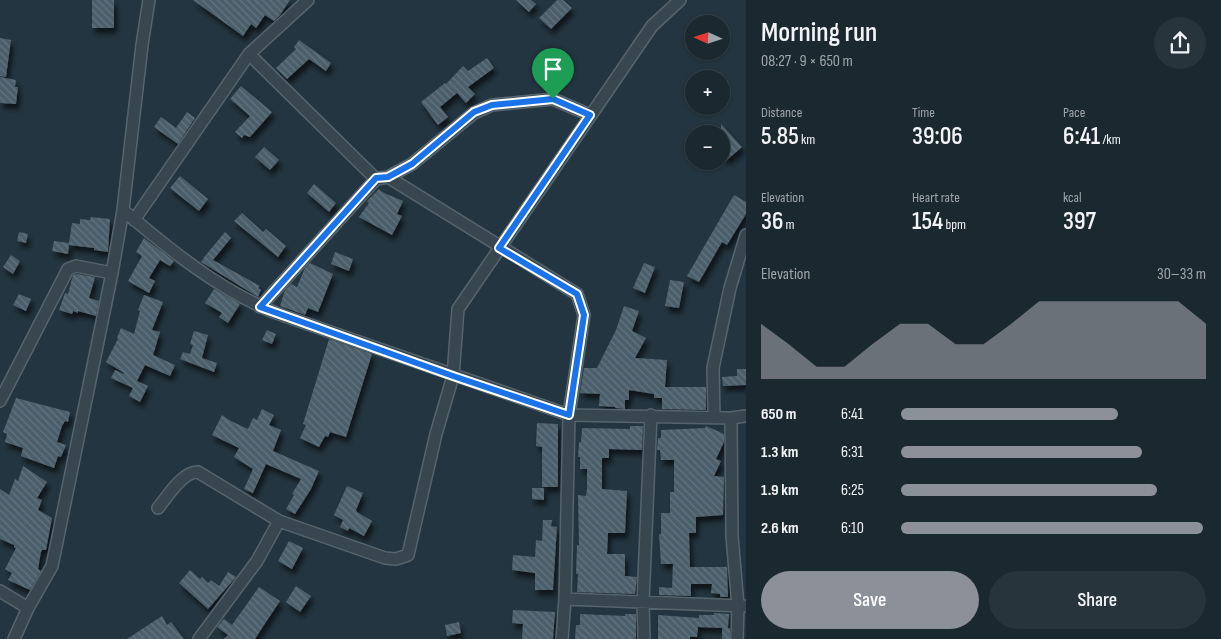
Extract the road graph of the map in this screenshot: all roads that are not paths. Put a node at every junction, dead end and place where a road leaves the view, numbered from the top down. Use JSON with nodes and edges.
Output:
{"nodes":[{"id":1,"x":150,"y":0,"type":"edge"},
{"id":2,"x":308,"y":0,"type":"edge"},
{"id":3,"x":680,"y":0,"type":"edge"},
{"id":4,"x":249,"y":54,"type":"junction"},
{"id":5,"x":590,"y":115,"type":"junction"},
{"id":6,"x":382,"y":178,"type":"junction"},
{"id":7,"x":123,"y":210,"type":"junction"},
{"id":8,"x":134,"y":220,"type":"junction"},
{"id":9,"x":746,"y":235,"type":"edge"},
{"id":10,"x":499,"y":248,"type":"junction"},
{"id":11,"x":112,"y":273,"type":"junction"},
{"id":12,"x":260,"y":307,"type":"junction"},
{"id":13,"x":453,"y":376,"type":"junction"},
{"id":14,"x":0,"y":401,"type":"edge"},
{"id":15,"x":569,"y":415,"type":"junction"},
{"id":16,"x":651,"y":415,"type":"junction"},
{"id":17,"x":746,"y":416,"type":"edge"},
{"id":18,"x":714,"y":417,"type":"junction"},
{"id":19,"x":731,"y":418,"type":"junction"},
{"id":20,"x":158,"y":508,"type":"dead end"},
{"id":21,"x":279,"y":521,"type":"junction"},
{"id":22,"x":0,"y":591,"type":"edge"},
{"id":23,"x":564,"y":599,"type":"junction"},
{"id":24,"x":643,"y":602,"type":"junction"},
{"id":25,"x":742,"y":606,"type":"edge"},
{"id":26,"x":28,"y":608,"type":"junction"},
{"id":27,"x":14,"y":639,"type":"edge"},
{"id":28,"x":199,"y":639,"type":"edge"},
{"id":29,"x":562,"y":639,"type":"edge"},
{"id":30,"x":644,"y":639,"type":"edge"},
{"id":31,"x":738,"y":639,"type":"edge"}],
"edges":[{"from":1,"to":7,"type":"street"},
{"from":2,"to":4,"type":"street"},
{"from":3,"to":5,"type":"street"},
{"from":4,"to":6,"type":"street"},
{"from":4,"to":8,"type":"street"},
{"from":5,"to":6,"type":"street"},
{"from":5,"to":10,"type":"street"},
{"from":6,"to":10,"type":"street"},
{"from":6,"to":12,"type":"street"},
{"from":7,"to":8,"type":"street"},
{"from":7,"to":11,"type":"street"},
{"from":8,"to":12,"type":"street"},
{"from":9,"to":18,"type":"street"},
{"from":10,"to":13,"type":"street"},
{"from":10,"to":15,"type":"street"},
{"from":11,"to":14,"type":"street"},
{"from":11,"to":26,"type":"street"},
{"from":12,"to":13,"type":"street"},
{"from":13,"to":15,"type":"street"},
{"from":13,"to":21,"type":"street"},
{"from":15,"to":16,"type":"street"},
{"from":15,"to":23,"type":"street"},
{"from":16,"to":18,"type":"street"},
{"from":16,"to":24,"type":"street"},
{"from":17,"to":19,"type":"street"},
{"from":18,"to":19,"type":"street"},
{"from":19,"to":25,"type":"street"},
{"from":20,"to":21,"type":"street"},
{"from":21,"to":28,"type":"street"},
{"from":22,"to":26,"type":"street"},
{"from":23,"to":24,"type":"street"},
{"from":23,"to":29,"type":"street"},
{"from":24,"to":25,"type":"street"},
{"from":24,"to":30,"type":"street"},
{"from":25,"to":31,"type":"street"},
{"from":26,"to":27,"type":"street"}]}
